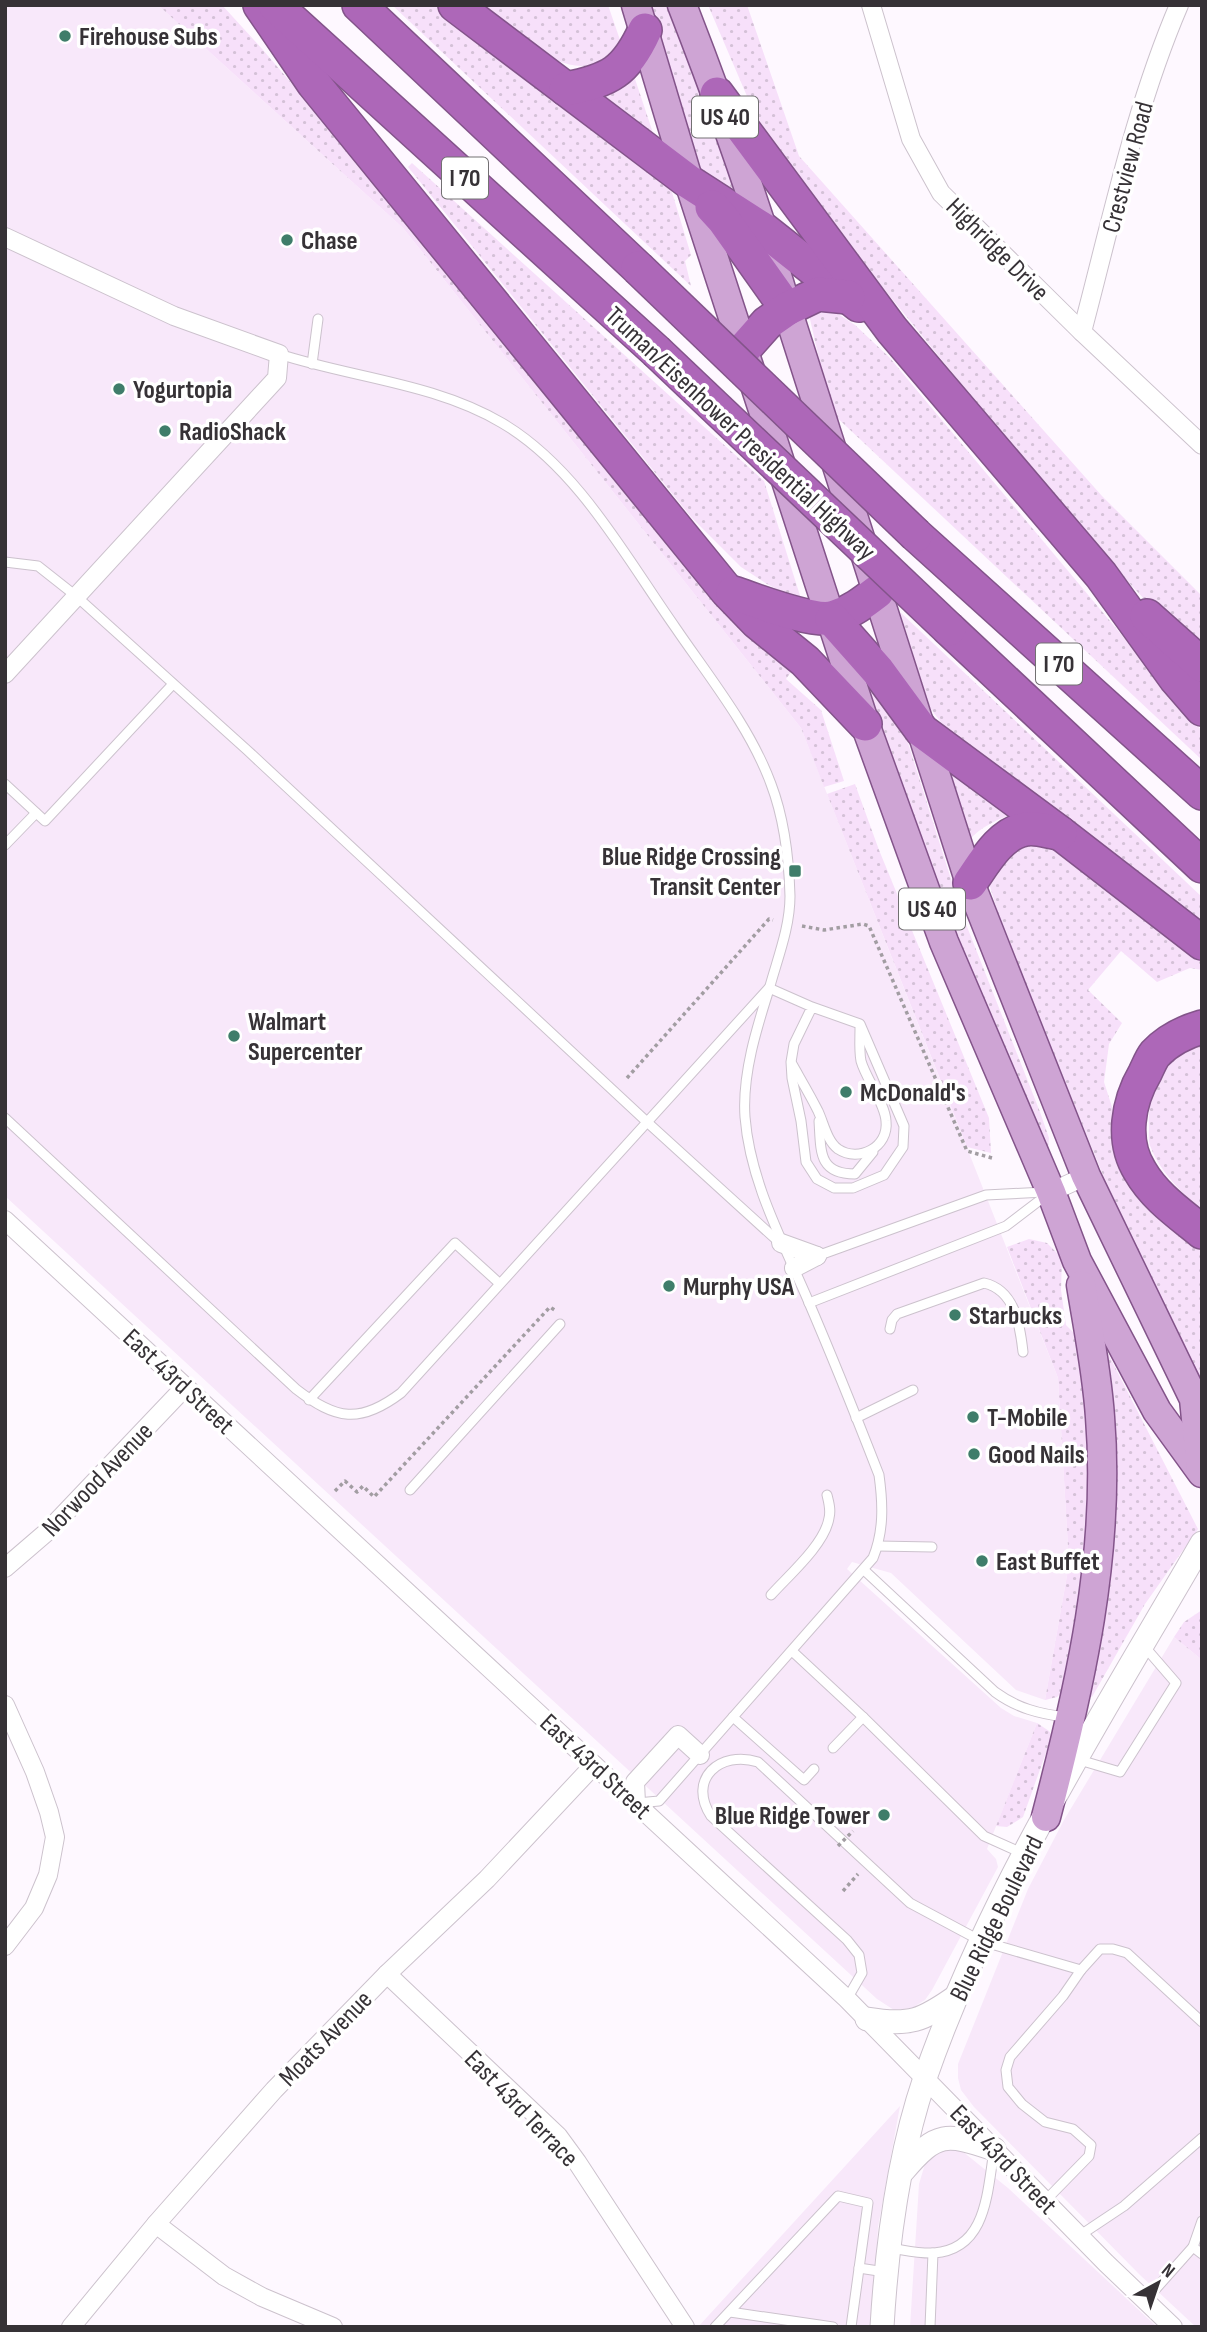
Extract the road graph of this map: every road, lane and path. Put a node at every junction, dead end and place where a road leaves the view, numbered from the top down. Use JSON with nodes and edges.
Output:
{"nodes":[{"id":1,"x":260,"y":5,"type":"edge"},
{"id":2,"x":275,"y":5,"type":"edge"},
{"id":3,"x":359,"y":5,"type":"edge"},
{"id":4,"x":454,"y":5,"type":"edge"},
{"id":5,"x":682,"y":5,"type":"edge"},
{"id":6,"x":871,"y":5,"type":"edge"},
{"id":7,"x":1179,"y":5,"type":"edge"},
{"id":8,"x":640,"y":18,"type":"edge"},
{"id":9,"x":566,"y":89,"type":"junction"},
{"id":10,"x":717,"y":94,"type":"junction"},
{"id":11,"x":690,"y":182,"type":"junction"},
{"id":12,"x":764,"y":230,"type":"junction"},
{"id":13,"x":5,"y":237,"type":"edge"},
{"id":14,"x":848,"y":297,"type":"junction"},
{"id":15,"x":787,"y":309,"type":"junction"},
{"id":16,"x":318,"y":319,"type":"dead end"},
{"id":17,"x":892,"y":330,"type":"junction"},
{"id":18,"x":1082,"y":332,"type":"junction"},
{"id":19,"x":744,"y":349,"type":"junction"},
{"id":20,"x":279,"y":354,"type":"junction"},
{"id":21,"x":312,"y":364,"type":"junction"},
{"id":22,"x":1202,"y":444,"type":"edge"},
{"id":23,"x":5,"y":562,"type":"edge"},
{"id":24,"x":1101,"y":575,"type":"junction"},
{"id":25,"x":727,"y":591,"type":"junction"},
{"id":26,"x":877,"y":592,"type":"junction"},
{"id":27,"x":76,"y":596,"type":"junction"},
{"id":28,"x":832,"y":619,"type":"junction"},
{"id":29,"x":1202,"y":665,"type":"edge"},
{"id":30,"x":5,"y":674,"type":"edge"},
{"id":31,"x":173,"y":684,"type":"junction"},
{"id":32,"x":1202,"y":709,"type":"edge"},
{"id":33,"x":865,"y":724,"type":"junction"},
{"id":34,"x":922,"y":731,"type":"junction"},
{"id":35,"x":5,"y":784,"type":"edge"},
{"id":36,"x":1202,"y":793,"type":"edge"},
{"id":37,"x":36,"y":813,"type":"junction"},
{"id":38,"x":1060,"y":833,"type":"junction"},
{"id":39,"x":5,"y":845,"type":"edge"},
{"id":40,"x":1202,"y":866,"type":"edge"},
{"id":41,"x":970,"y":883,"type":"junction"},
{"id":42,"x":773,"y":920,"type":"dead end"},
{"id":43,"x":802,"y":926,"type":"dead end"},
{"id":44,"x":1202,"y":943,"type":"edge"},
{"id":45,"x":769,"y":988,"type":"junction"},
{"id":46,"x":812,"y":1007,"type":"junction"},
{"id":47,"x":860,"y":1024,"type":"junction"},
{"id":48,"x":1202,"y":1027,"type":"edge"},
{"id":49,"x":791,"y":1062,"type":"junction"},
{"id":50,"x":627,"y":1078,"type":"dead end"},
{"id":51,"x":819,"y":1112,"type":"junction"},
{"id":52,"x":5,"y":1118,"type":"edge"},
{"id":53,"x":647,"y":1122,"type":"junction"},
{"id":54,"x":877,"y":1146,"type":"junction"},
{"id":55,"x":992,"y":1157,"type":"dead end"},
{"id":56,"x":1086,"y":1176,"type":"junction"},
{"id":57,"x":1051,"y":1192,"type":"junction"},
{"id":58,"x":5,"y":1220,"type":"edge"},
{"id":59,"x":1202,"y":1232,"type":"edge"},
{"id":60,"x":781,"y":1243,"type":"junction"},
{"id":61,"x":817,"y":1256,"type":"junction"},
{"id":62,"x":1077,"y":1261,"type":"junction"},
{"id":63,"x":794,"y":1268,"type":"junction"},
{"id":64,"x":499,"y":1283,"type":"junction"},
{"id":65,"x":809,"y":1303,"type":"junction"},
{"id":66,"x":556,"y":1311,"type":"dead end"},
{"id":67,"x":560,"y":1325,"type":"dead end"},
{"id":68,"x":890,"y":1329,"type":"dead end"},
{"id":69,"x":1023,"y":1352,"type":"dead end"},
{"id":70,"x":185,"y":1387,"type":"junction"},
{"id":71,"x":913,"y":1390,"type":"dead end"},
{"id":72,"x":309,"y":1400,"type":"junction"},
{"id":73,"x":856,"y":1419,"type":"junction"},
{"id":74,"x":1202,"y":1473,"type":"edge"},
{"id":75,"x":410,"y":1490,"type":"dead end"},
{"id":76,"x":335,"y":1492,"type":"dead end"},
{"id":77,"x":827,"y":1495,"type":"dead end"},
{"id":78,"x":1202,"y":1543,"type":"edge"},
{"id":79,"x":878,"y":1545,"type":"junction"},
{"id":80,"x":932,"y":1547,"type":"dead end"},
{"id":81,"x":5,"y":1568,"type":"edge"},
{"id":82,"x":864,"y":1570,"type":"junction"},
{"id":83,"x":771,"y":1595,"type":"dead end"},
{"id":84,"x":1142,"y":1645,"type":"junction"},
{"id":85,"x":792,"y":1651,"type":"junction"},
{"id":86,"x":5,"y":1705,"type":"edge"},
{"id":87,"x":733,"y":1717,"type":"junction"},
{"id":88,"x":863,"y":1717,"type":"junction"},
{"id":89,"x":1072,"y":1718,"type":"junction"},
{"id":90,"x":833,"y":1748,"type":"dead end"},
{"id":91,"x":700,"y":1755,"type":"junction"},
{"id":92,"x":1076,"y":1759,"type":"junction"},
{"id":93,"x":594,"y":1765,"type":"junction"},
{"id":94,"x":814,"y":1769,"type":"dead end"},
{"id":95,"x":636,"y":1803,"type":"junction"},
{"id":96,"x":1046,"y":1817,"type":"junction"},
{"id":97,"x":853,"y":1831,"type":"dead end"},
{"id":98,"x":838,"y":1846,"type":"dead end"},
{"id":99,"x":1025,"y":1854,"type":"junction"},
{"id":100,"x":981,"y":1941,"type":"junction"},
{"id":101,"x":5,"y":1946,"type":"edge"},
{"id":102,"x":1081,"y":1970,"type":"junction"},
{"id":103,"x":387,"y":1975,"type":"junction"},
{"id":104,"x":957,"y":1996,"type":"junction"},
{"id":105,"x":847,"y":1999,"type":"junction"},
{"id":106,"x":867,"y":2019,"type":"junction"},
{"id":107,"x":1202,"y":2022,"type":"edge"},
{"id":108,"x":925,"y":2078,"type":"junction"},
{"id":109,"x":1202,"y":2138,"type":"edge"},
{"id":110,"x":994,"y":2149,"type":"junction"},
{"id":111,"x":901,"y":2174,"type":"junction"},
{"id":112,"x":1045,"y":2201,"type":"junction"},
{"id":113,"x":1202,"y":2221,"type":"edge"},
{"id":114,"x":156,"y":2224,"type":"junction"},
{"id":115,"x":1079,"y":2236,"type":"junction"},
{"id":116,"x":1193,"y":2246,"type":"junction"},
{"id":117,"x":889,"y":2248,"type":"junction"},
{"id":118,"x":933,"y":2253,"type":"junction"},
{"id":119,"x":1202,"y":2255,"type":"edge"},
{"id":120,"x":859,"y":2269,"type":"junction"},
{"id":121,"x":887,"y":2272,"type":"junction"},
{"id":122,"x":1145,"y":2301,"type":"junction"},
{"id":123,"x":730,"y":2312,"type":"junction"},
{"id":124,"x":1166,"y":2325,"type":"edge"},
{"id":125,"x":71,"y":2327,"type":"edge"},
{"id":126,"x":333,"y":2327,"type":"edge"},
{"id":127,"x":685,"y":2327,"type":"edge"},
{"id":128,"x":715,"y":2327,"type":"edge"},
{"id":129,"x":833,"y":2327,"type":"edge"},
{"id":130,"x":851,"y":2327,"type":"edge"},
{"id":131,"x":882,"y":2327,"type":"edge"},
{"id":132,"x":930,"y":2327,"type":"edge"}],
"edges":[{"from":1,"to":25,"type":"highway"},
{"from":2,"to":40,"type":"highway","name":"Truman/Eisenhower Presidential Highway","number":"I 70","bridge":true},
{"from":3,"to":36,"type":"highway","name":"Truman/Eisenhower Presidential Highway","number":"I 70","bridge":true},
{"from":4,"to":9,"type":"highway"},
{"from":5,"to":10,"type":"main road","number":"US 40"},
{"from":6,"to":18,"type":"street","name":"Highridge Drive"},
{"from":7,"to":18,"type":"street","name":"Crestview Road"},
{"from":8,"to":9,"type":"highway"},
{"from":8,"to":11,"type":"main road","number":"US 40"},
{"from":9,"to":11,"type":"highway"},
{"from":10,"to":12,"type":"main road","number":"US 40"},
{"from":10,"to":17,"type":"highway"},
{"from":11,"to":12,"type":"highway"},
{"from":11,"to":15,"type":"highway"},
{"from":11,"to":19,"type":"main road","number":"US 40"},
{"from":12,"to":14,"type":"highway"},
{"from":12,"to":15,"type":"main road","number":"US 40"},
{"from":13,"to":20,"type":"street"},
{"from":14,"to":15,"type":"highway"},
{"from":14,"to":17,"type":"highway"},
{"from":15,"to":19,"type":"highway"},
{"from":15,"to":26,"type":"main road","number":"US 40"},
{"from":16,"to":21,"type":"lane"},
{"from":17,"to":24,"type":"highway"},
{"from":18,"to":22,"type":"street","name":"Highridge Drive"},
{"from":19,"to":28,"type":"main road","number":"US 40"},
{"from":20,"to":21,"type":"lane"},
{"from":20,"to":27,"type":"street"},
{"from":21,"to":45,"type":"lane"},
{"from":23,"to":27,"type":"lane"},
{"from":24,"to":29,"type":"highway"},
{"from":24,"to":32,"type":"highway"},
{"from":25,"to":28,"type":"highway"},
{"from":25,"to":33,"type":"highway"},
{"from":26,"to":28,"type":"highway"},
{"from":26,"to":34,"type":"main road","number":"US 40"},
{"from":27,"to":30,"type":"street"},
{"from":27,"to":31,"type":"lane"},
{"from":28,"to":33,"type":"main road","number":"US 40"},
{"from":28,"to":34,"type":"highway"},
{"from":31,"to":37,"type":"lane"},
{"from":31,"to":53,"type":"lane"},
{"from":33,"to":57,"type":"main road","number":"US 40"},
{"from":34,"to":38,"type":"highway"},
{"from":34,"to":41,"type":"main road","number":"US 40"},
{"from":35,"to":37,"type":"lane"},
{"from":37,"to":39,"type":"lane"},
{"from":38,"to":41,"type":"highway"},
{"from":38,"to":44,"type":"highway"},
{"from":41,"to":56,"type":"main road","number":"US 40"},
{"from":42,"to":50,"type":"path"},
{"from":43,"to":55,"type":"path"},
{"from":45,"to":46,"type":"lane"},
{"from":45,"to":53,"type":"lane"},
{"from":45,"to":60,"type":"lane"},
{"from":46,"to":47,"type":"lane"},
{"from":46,"to":49,"type":"lane"},
{"from":47,"to":49,"type":"lane"},
{"from":47,"to":54,"type":"lane"},
{"from":48,"to":59,"type":"highway"},
{"from":49,"to":51,"type":"lane"},
{"from":51,"to":54,"type":"lane"},
{"from":51,"to":54,"type":"lane"},
{"from":52,"to":72,"type":"lane"},
{"from":53,"to":60,"type":"lane"},
{"from":53,"to":64,"type":"lane"},
{"from":56,"to":57,"type":"street"},
{"from":56,"to":74,"type":"main road","number":"US 40"},
{"from":57,"to":61,"type":"lane"},
{"from":57,"to":62,"type":"main road","number":"US 40"},
{"from":57,"to":65,"type":"lane"},
{"from":58,"to":70,"type":"street","name":"East 43rd Street"},
{"from":60,"to":61,"type":"street"},
{"from":60,"to":63,"type":"lane"},
{"from":61,"to":63,"type":"street"},
{"from":62,"to":74,"type":"main road","number":"US 40"},
{"from":62,"to":89,"type":"main road"},
{"from":63,"to":65,"type":"lane"},
{"from":64,"to":72,"type":"lane"},
{"from":64,"to":72,"type":"lane"},
{"from":65,"to":73,"type":"lane"},
{"from":66,"to":76,"type":"path"},
{"from":67,"to":75,"type":"lane"},
{"from":68,"to":69,"type":"lane"},
{"from":70,"to":81,"type":"street","name":"Norwood Avenue"},
{"from":70,"to":93,"type":"street","name":"East 43rd Street"},
{"from":71,"to":73,"type":"lane"},
{"from":73,"to":79,"type":"lane"},
{"from":77,"to":83,"type":"lane"},
{"from":78,"to":84,"type":"street","name":"Blue Ridge Boulevard"},
{"from":79,"to":80,"type":"lane"},
{"from":79,"to":82,"type":"lane"},
{"from":82,"to":85,"type":"lane"},
{"from":82,"to":89,"type":"lane"},
{"from":84,"to":92,"type":"street","name":"Blue Ridge Boulevard"},
{"from":84,"to":92,"type":"lane"},
{"from":85,"to":87,"type":"lane"},
{"from":85,"to":88,"type":"lane"},
{"from":86,"to":101,"type":"street"},
{"from":87,"to":91,"type":"lane"},
{"from":87,"to":94,"type":"lane"},
{"from":88,"to":90,"type":"lane"},
{"from":88,"to":99,"type":"lane"},
{"from":89,"to":96,"type":"main road"},
{"from":91,"to":95,"type":"lane"},
{"from":91,"to":95,"type":"street"},
{"from":92,"to":96,"type":"street","name":"Blue Ridge Boulevard"},
{"from":93,"to":95,"type":"street","name":"East 43rd Street"},
{"from":93,"to":103,"type":"street","name":"Moats Avenue"},
{"from":95,"to":105,"type":"street","name":"East 43rd Street"},
{"from":96,"to":99,"type":"street","name":"Blue Ridge Boulevard"},
{"from":97,"to":98,"type":"path","bridge":true},
{"from":99,"to":100,"type":"street","name":"Blue Ridge Boulevard"},
{"from":100,"to":102,"type":"lane"},
{"from":100,"to":104,"type":"street","name":"Blue Ridge Boulevard"},
{"from":100,"to":105,"type":"lane"},
{"from":102,"to":107,"type":"lane"},
{"from":102,"to":112,"type":"lane"},
{"from":103,"to":114,"type":"street","name":"Moats Avenue"},
{"from":103,"to":127,"type":"street","name":"East 43rd Terrace"},
{"from":104,"to":106,"type":"street"},
{"from":104,"to":108,"type":"street","name":"Blue Ridge Boulevard"},
{"from":105,"to":106,"type":"street","name":"East 43rd Street"},
{"from":106,"to":108,"type":"street","name":"East 43rd Street"},
{"from":108,"to":110,"type":"street","name":"East 43rd Street"},
{"from":108,"to":111,"type":"street","name":"Blue Ridge Boulevard"},
{"from":109,"to":115,"type":"lane"},
{"from":110,"to":111,"type":"street"},
{"from":110,"to":112,"type":"street","name":"East 43rd Street"},
{"from":110,"to":118,"type":"lane"},
{"from":111,"to":117,"type":"street","name":"Blue Ridge Boulevard"},
{"from":112,"to":115,"type":"street","name":"East 43rd Street"},
{"from":113,"to":116,"type":"lane"},
{"from":114,"to":125,"type":"street","name":"Moats Avenue"},
{"from":114,"to":126,"type":"street"},
{"from":115,"to":122,"type":"street","name":"East 43rd Street"},
{"from":116,"to":119,"type":"lane"},
{"from":116,"to":122,"type":"lane"},
{"from":117,"to":118,"type":"lane"},
{"from":117,"to":121,"type":"street","name":"Blue Ridge Boulevard"},
{"from":118,"to":132,"type":"lane"},
{"from":120,"to":121,"type":"lane"},
{"from":120,"to":123,"type":"lane"},
{"from":120,"to":130,"type":"lane"},
{"from":121,"to":131,"type":"street","name":"Blue Ridge Boulevard"},
{"from":122,"to":124,"type":"street","name":"East 43rd Street"},
{"from":123,"to":128,"type":"lane"},
{"from":123,"to":129,"type":"lane"}]}
